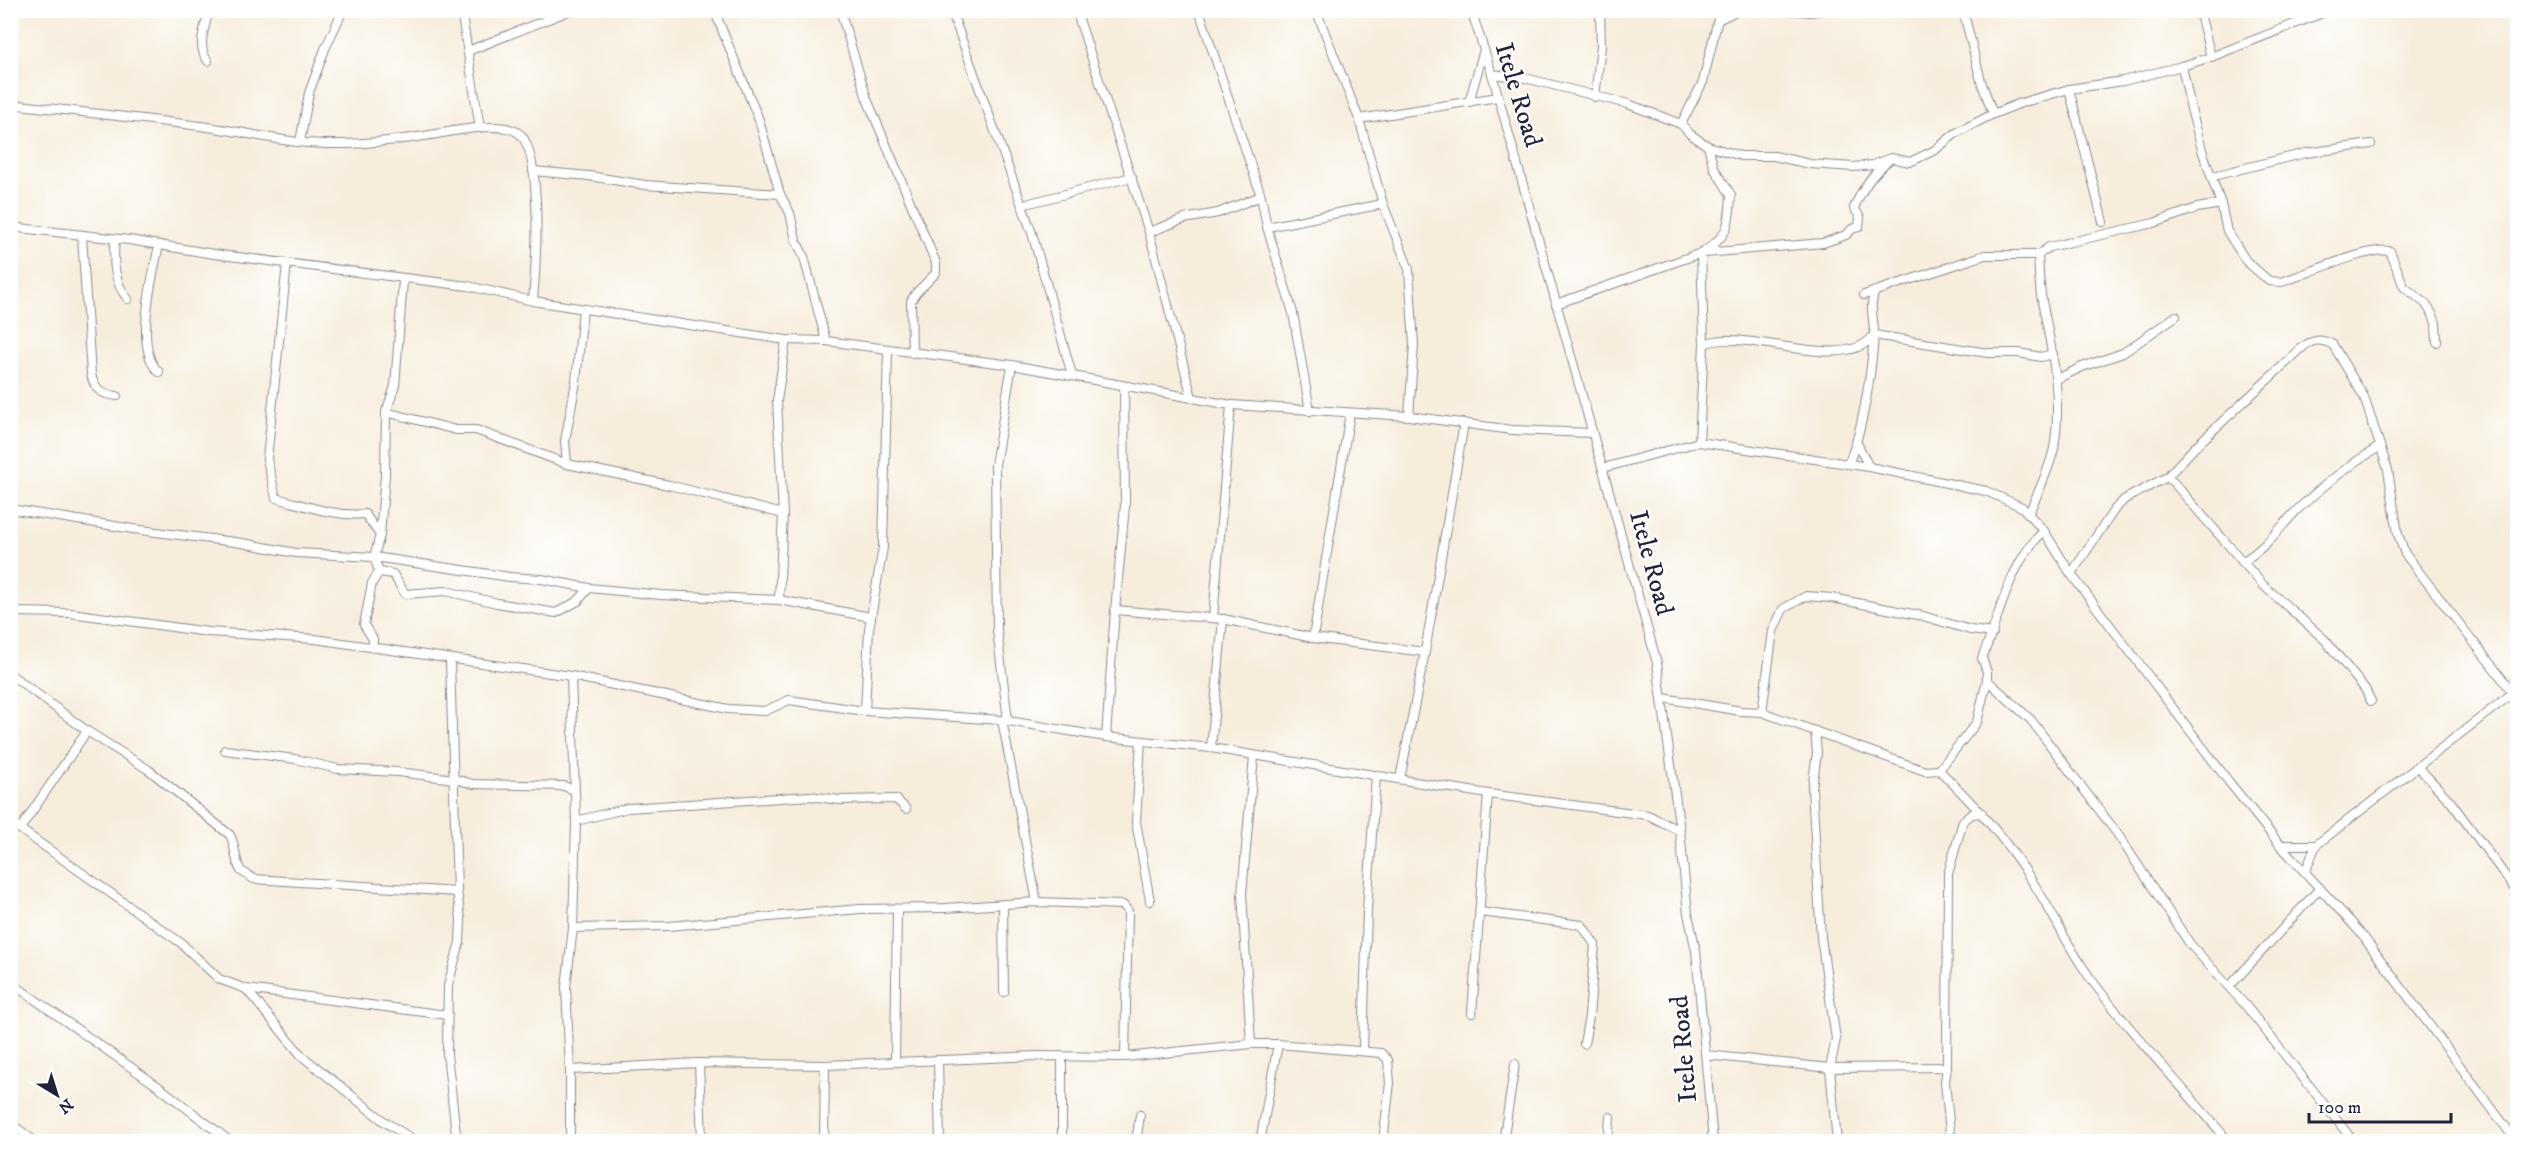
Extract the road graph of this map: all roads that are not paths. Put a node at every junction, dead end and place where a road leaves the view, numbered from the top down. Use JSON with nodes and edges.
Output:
{"nodes":[{"id":1,"x":209,"y":10,"type":"edge"},
{"id":2,"x":343,"y":10,"type":"edge"},
{"id":3,"x":460,"y":10,"type":"edge"},
{"id":4,"x":571,"y":10,"type":"edge"},
{"id":5,"x":714,"y":10,"type":"edge"},
{"id":6,"x":840,"y":10,"type":"edge"},
{"id":7,"x":951,"y":10,"type":"edge"},
{"id":8,"x":1076,"y":10,"type":"edge"},
{"id":9,"x":1199,"y":10,"type":"edge"},
{"id":10,"x":1316,"y":10,"type":"edge"},
{"id":11,"x":1471,"y":10,"type":"edge"},
{"id":12,"x":1600,"y":10,"type":"edge"},
{"id":13,"x":1720,"y":10,"type":"edge"},
{"id":14,"x":1738,"y":10,"type":"edge"},
{"id":15,"x":1787,"y":10,"type":"edge"},
{"id":16,"x":1821,"y":10,"type":"edge"},
{"id":17,"x":1963,"y":10,"type":"edge"},
{"id":18,"x":2199,"y":10,"type":"edge"},
{"id":19,"x":2330,"y":10,"type":"edge"},
{"id":20,"x":1718,"y":20,"type":"junction"},
{"id":21,"x":468,"y":51,"type":"junction"},
{"id":22,"x":1483,"y":53,"type":"junction"},
{"id":23,"x":2211,"y":57,"type":"junction"},
{"id":24,"x":208,"y":61,"type":"dead end"},
{"id":25,"x":2182,"y":66,"type":"junction"},
{"id":26,"x":1492,"y":74,"type":"junction"},
{"id":27,"x":2069,"y":89,"type":"junction"},
{"id":28,"x":1498,"y":97,"type":"junction"},
{"id":29,"x":1595,"y":97,"type":"junction"},
{"id":30,"x":1469,"y":102,"type":"junction"},
{"id":31,"x":10,"y":104,"type":"edge"},
{"id":32,"x":1993,"y":114,"type":"junction"},
{"id":33,"x":1359,"y":119,"type":"junction"},
{"id":34,"x":1681,"y":124,"type":"junction"},
{"id":35,"x":480,"y":128,"type":"junction"},
{"id":36,"x":300,"y":142,"type":"junction"},
{"id":37,"x":2371,"y":144,"type":"dead end"},
{"id":38,"x":1708,"y":146,"type":"junction"},
{"id":39,"x":1891,"y":158,"type":"junction"},
{"id":40,"x":533,"y":171,"type":"junction"},
{"id":41,"x":2213,"y":176,"type":"junction"},
{"id":42,"x":1132,"y":177,"type":"junction"},
{"id":43,"x":780,"y":194,"type":"junction"},
{"id":44,"x":1261,"y":196,"type":"junction"},
{"id":45,"x":1383,"y":204,"type":"junction"},
{"id":46,"x":2221,"y":204,"type":"junction"},
{"id":47,"x":1022,"y":205,"type":"junction"},
{"id":48,"x":2103,"y":222,"type":"dead end"},
{"id":49,"x":10,"y":227,"type":"edge"},
{"id":50,"x":1267,"y":227,"type":"junction"},
{"id":51,"x":1149,"y":232,"type":"junction"},
{"id":52,"x":82,"y":236,"type":"junction"},
{"id":53,"x":115,"y":239,"type":"junction"},
{"id":54,"x":159,"y":245,"type":"junction"},
{"id":55,"x":1701,"y":253,"type":"junction"},
{"id":56,"x":2038,"y":255,"type":"junction"},
{"id":57,"x":286,"y":263,"type":"junction"},
{"id":58,"x":403,"y":280,"type":"junction"},
{"id":59,"x":1875,"y":291,"type":"junction"},
{"id":60,"x":1864,"y":295,"type":"dead end"},
{"id":61,"x":128,"y":299,"type":"dead end"},
{"id":62,"x":533,"y":301,"type":"junction"},
{"id":63,"x":1556,"y":304,"type":"junction"},
{"id":64,"x":583,"y":309,"type":"junction"},
{"id":65,"x":2176,"y":316,"type":"dead end"},
{"id":66,"x":1874,"y":334,"type":"junction"},
{"id":67,"x":786,"y":340,"type":"junction"},
{"id":68,"x":826,"y":341,"type":"junction"},
{"id":69,"x":2437,"y":342,"type":"dead end"},
{"id":70,"x":1704,"y":344,"type":"junction"},
{"id":71,"x":888,"y":349,"type":"junction"},
{"id":72,"x":912,"y":352,"type":"junction"},
{"id":73,"x":2053,"y":354,"type":"junction"},
{"id":74,"x":1012,"y":365,"type":"junction"},
{"id":75,"x":159,"y":372,"type":"dead end"},
{"id":76,"x":1072,"y":375,"type":"junction"},
{"id":77,"x":2057,"y":379,"type":"junction"},
{"id":78,"x":1124,"y":386,"type":"junction"},
{"id":79,"x":117,"y":396,"type":"dead end"},
{"id":80,"x":1192,"y":398,"type":"junction"},
{"id":81,"x":1231,"y":405,"type":"junction"},
{"id":82,"x":1310,"y":411,"type":"junction"},
{"id":83,"x":386,"y":412,"type":"junction"},
{"id":84,"x":1350,"y":413,"type":"junction"},
{"id":85,"x":1409,"y":416,"type":"junction"},
{"id":86,"x":1464,"y":423,"type":"junction"},
{"id":87,"x":1592,"y":433,"type":"junction"},
{"id":88,"x":1699,"y":442,"type":"junction"},
{"id":89,"x":1857,"y":443,"type":"junction"},
{"id":90,"x":2379,"y":447,"type":"junction"},
{"id":91,"x":567,"y":464,"type":"junction"},
{"id":92,"x":1848,"y":464,"type":"junction"},
{"id":93,"x":1869,"y":467,"type":"junction"},
{"id":94,"x":1603,"y":468,"type":"junction"},
{"id":95,"x":2167,"y":477,"type":"junction"},
{"id":96,"x":10,"y":509,"type":"edge"},
{"id":97,"x":2029,"y":513,"type":"junction"},
{"id":98,"x":783,"y":514,"type":"junction"},
{"id":99,"x":2044,"y":531,"type":"junction"},
{"id":100,"x":380,"y":535,"type":"junction"},
{"id":101,"x":374,"y":557,"type":"junction"},
{"id":102,"x":2242,"y":561,"type":"junction"},
{"id":103,"x":379,"y":572,"type":"junction"},
{"id":104,"x":2071,"y":574,"type":"junction"},
{"id":105,"x":589,"y":588,"type":"junction"},
{"id":106,"x":779,"y":600,"type":"junction"},
{"id":107,"x":1115,"y":610,"type":"junction"},
{"id":108,"x":10,"y":612,"type":"edge"},
{"id":109,"x":872,"y":617,"type":"junction"},
{"id":110,"x":1213,"y":618,"type":"junction"},
{"id":111,"x":1223,"y":619,"type":"junction"},
{"id":112,"x":1993,"y":633,"type":"junction"},
{"id":113,"x":1314,"y":638,"type":"junction"},
{"id":114,"x":373,"y":648,"type":"junction"},
{"id":115,"x":1425,"y":652,"type":"junction"},
{"id":116,"x":450,"y":660,"type":"junction"},
{"id":117,"x":10,"y":674,"type":"edge"},
{"id":118,"x":571,"y":676,"type":"junction"},
{"id":119,"x":1987,"y":680,"type":"junction"},
{"id":120,"x":2516,"y":694,"type":"edge"},
{"id":121,"x":1663,"y":698,"type":"junction"},
{"id":122,"x":2371,"y":701,"type":"dead end"},
{"id":123,"x":865,"y":711,"type":"junction"},
{"id":124,"x":1762,"y":712,"type":"junction"},
{"id":125,"x":1005,"y":721,"type":"junction"},
{"id":126,"x":87,"y":731,"type":"junction"},
{"id":127,"x":1815,"y":731,"type":"junction"},
{"id":128,"x":1106,"y":737,"type":"junction"},
{"id":129,"x":1141,"y":741,"type":"junction"},
{"id":130,"x":1211,"y":748,"type":"junction"},
{"id":131,"x":225,"y":750,"type":"dead end"},
{"id":132,"x":1254,"y":756,"type":"junction"},
{"id":133,"x":2417,"y":766,"type":"junction"},
{"id":134,"x":1939,"y":770,"type":"junction"},
{"id":135,"x":1376,"y":775,"type":"junction"},
{"id":136,"x":1400,"y":778,"type":"junction"},
{"id":137,"x":455,"y":779,"type":"junction"},
{"id":138,"x":574,"y":790,"type":"junction"},
{"id":139,"x":1488,"y":794,"type":"junction"},
{"id":140,"x":906,"y":809,"type":"dead end"},
{"id":141,"x":1982,"y":813,"type":"junction"},
{"id":142,"x":576,"y":821,"type":"junction"},
{"id":143,"x":10,"y":822,"type":"edge"},
{"id":144,"x":20,"y":829,"type":"junction"},
{"id":145,"x":1680,"y":831,"type":"junction"},
{"id":146,"x":2280,"y":845,"type":"junction"},
{"id":147,"x":2316,"y":845,"type":"junction"},
{"id":148,"x":2306,"y":870,"type":"junction"},
{"id":149,"x":2320,"y":888,"type":"junction"},
{"id":150,"x":457,"y":892,"type":"junction"},
{"id":151,"x":2517,"y":893,"type":"edge"},
{"id":152,"x":1150,"y":901,"type":"dead end"},
{"id":153,"x":1037,"y":902,"type":"junction"},
{"id":154,"x":1003,"y":904,"type":"junction"},
{"id":155,"x":897,"y":909,"type":"junction"},
{"id":156,"x":1480,"y":912,"type":"junction"},
{"id":157,"x":573,"y":928,"type":"junction"},
{"id":158,"x":11,"y":982,"type":"edge"},
{"id":159,"x":2229,"y":987,"type":"junction"},
{"id":160,"x":246,"y":989,"type":"junction"},
{"id":161,"x":1004,"y":992,"type":"dead end"},
{"id":162,"x":1472,"y":1013,"type":"dead end"},
{"id":163,"x":447,"y":1015,"type":"junction"},
{"id":164,"x":1251,"y":1044,"type":"junction"},
{"id":165,"x":1278,"y":1044,"type":"junction"},
{"id":166,"x":1584,"y":1044,"type":"dead end"},
{"id":167,"x":1363,"y":1050,"type":"junction"},
{"id":168,"x":1706,"y":1055,"type":"junction"},
{"id":169,"x":1062,"y":1056,"type":"junction"},
{"id":170,"x":1125,"y":1057,"type":"junction"},
{"id":171,"x":938,"y":1060,"type":"junction"},
{"id":172,"x":895,"y":1062,"type":"junction"},
{"id":173,"x":699,"y":1063,"type":"junction"},
{"id":174,"x":1515,"y":1064,"type":"dead end"},
{"id":175,"x":825,"y":1065,"type":"junction"},
{"id":176,"x":1947,"y":1067,"type":"junction"},
{"id":177,"x":1830,"y":1068,"type":"junction"},
{"id":178,"x":570,"y":1070,"type":"junction"},
{"id":179,"x":1140,"y":1115,"type":"dead end"},
{"id":180,"x":1610,"y":1117,"type":"dead end"},
{"id":181,"x":10,"y":1123,"type":"edge"},
{"id":182,"x":1062,"y":1139,"type":"dead end"},
{"id":183,"x":36,"y":1142,"type":"edge"},
{"id":184,"x":231,"y":1142,"type":"edge"},
{"id":185,"x":417,"y":1142,"type":"edge"},
{"id":186,"x":457,"y":1142,"type":"edge"},
{"id":187,"x":570,"y":1142,"type":"edge"},
{"id":188,"x":702,"y":1142,"type":"edge"},
{"id":189,"x":824,"y":1142,"type":"edge"},
{"id":190,"x":940,"y":1142,"type":"edge"},
{"id":191,"x":1136,"y":1142,"type":"edge"},
{"id":192,"x":1260,"y":1142,"type":"edge"},
{"id":193,"x":1383,"y":1142,"type":"edge"},
{"id":194,"x":1503,"y":1142,"type":"edge"},
{"id":195,"x":1608,"y":1142,"type":"edge"},
{"id":196,"x":1713,"y":1142,"type":"edge"},
{"id":197,"x":1837,"y":1142,"type":"edge"},
{"id":198,"x":1951,"y":1142,"type":"edge"},
{"id":199,"x":2229,"y":1142,"type":"edge"},
{"id":200,"x":2354,"y":1142,"type":"edge"},
{"id":201,"x":2517,"y":1142,"type":"edge"}],
"edges":[{"from":1,"to":24,"type":"street"},
{"from":2,"to":36,"type":"street"},
{"from":3,"to":21,"type":"street"},
{"from":4,"to":21,"type":"street"},
{"from":5,"to":43,"type":"street"},
{"from":6,"to":72,"type":"street"},
{"from":7,"to":47,"type":"street"},
{"from":8,"to":42,"type":"street"},
{"from":9,"to":44,"type":"street"},
{"from":10,"to":33,"type":"street"},
{"from":11,"to":22,"type":"street","name":"Itele Road"},
{"from":12,"to":29,"type":"street"},
{"from":13,"to":20,"type":"street"},
{"from":14,"to":20,"type":"street"},
{"from":15,"to":16,"type":"street"},
{"from":17,"to":32,"type":"street"},
{"from":18,"to":23,"type":"street"},
{"from":19,"to":23,"type":"street"},
{"from":20,"to":34,"type":"street"},
{"from":21,"to":35,"type":"street"},
{"from":22,"to":26,"type":"street","name":"Itele Road"},
{"from":22,"to":30,"type":"street"},
{"from":23,"to":25,"type":"street"},
{"from":25,"to":27,"type":"street"},
{"from":25,"to":41,"type":"street"},
{"from":26,"to":28,"type":"street","name":"Itele Road"},
{"from":26,"to":29,"type":"street"},
{"from":27,"to":32,"type":"street"},
{"from":27,"to":48,"type":"street"},
{"from":28,"to":30,"type":"street"},
{"from":28,"to":63,"type":"street","name":"Itele Road"},
{"from":29,"to":34,"type":"street"},
{"from":30,"to":33,"type":"street"},
{"from":31,"to":36,"type":"street"},
{"from":32,"to":39,"type":"street"},
{"from":33,"to":45,"type":"street"},
{"from":34,"to":38,"type":"street"},
{"from":35,"to":36,"type":"street"},
{"from":35,"to":40,"type":"street"},
{"from":37,"to":41,"type":"street"},
{"from":38,"to":39,"type":"street"},
{"from":38,"to":55,"type":"street"},
{"from":39,"to":55,"type":"street"},
{"from":40,"to":43,"type":"street"},
{"from":40,"to":62,"type":"street"},
{"from":41,"to":46,"type":"street"},
{"from":42,"to":47,"type":"street"},
{"from":42,"to":51,"type":"street"},
{"from":43,"to":68,"type":"street"},
{"from":44,"to":50,"type":"street"},
{"from":44,"to":51,"type":"street"},
{"from":45,"to":50,"type":"street"},
{"from":45,"to":85,"type":"street"},
{"from":46,"to":56,"type":"street"},
{"from":46,"to":69,"type":"street"},
{"from":47,"to":76,"type":"street"},
{"from":49,"to":52,"type":"street"},
{"from":50,"to":82,"type":"street"},
{"from":51,"to":80,"type":"street"},
{"from":52,"to":53,"type":"street"},
{"from":52,"to":79,"type":"street"},
{"from":53,"to":54,"type":"street"},
{"from":53,"to":61,"type":"street"},
{"from":54,"to":57,"type":"street"},
{"from":54,"to":75,"type":"street"},
{"from":55,"to":63,"type":"street"},
{"from":55,"to":70,"type":"street"},
{"from":56,"to":59,"type":"street"},
{"from":56,"to":73,"type":"street"},
{"from":57,"to":58,"type":"street"},
{"from":57,"to":100,"type":"street"},
{"from":58,"to":62,"type":"street"},
{"from":58,"to":83,"type":"street"},
{"from":59,"to":60,"type":"street"},
{"from":59,"to":66,"type":"street"},
{"from":62,"to":64,"type":"street"},
{"from":63,"to":87,"type":"street","name":"Itele Road"},
{"from":64,"to":67,"type":"street"},
{"from":64,"to":91,"type":"street"},
{"from":65,"to":77,"type":"street"},
{"from":66,"to":70,"type":"street"},
{"from":66,"to":73,"type":"street"},
{"from":66,"to":89,"type":"street"},
{"from":67,"to":68,"type":"street"},
{"from":67,"to":98,"type":"street"},
{"from":68,"to":71,"type":"street"},
{"from":70,"to":88,"type":"street"},
{"from":71,"to":72,"type":"street"},
{"from":71,"to":109,"type":"street"},
{"from":72,"to":74,"type":"street"},
{"from":73,"to":77,"type":"street"},
{"from":74,"to":76,"type":"street"},
{"from":74,"to":125,"type":"street"},
{"from":76,"to":78,"type":"street"},
{"from":77,"to":97,"type":"street"},
{"from":78,"to":80,"type":"street"},
{"from":78,"to":107,"type":"street"},
{"from":80,"to":81,"type":"street"},
{"from":81,"to":82,"type":"street"},
{"from":81,"to":110,"type":"street"},
{"from":82,"to":84,"type":"street"},
{"from":83,"to":91,"type":"street"},
{"from":83,"to":100,"type":"street"},
{"from":84,"to":85,"type":"street"},
{"from":84,"to":113,"type":"street"},
{"from":85,"to":86,"type":"street"},
{"from":86,"to":87,"type":"street"},
{"from":86,"to":115,"type":"street"},
{"from":87,"to":94,"type":"street","name":"Itele Road"},
{"from":88,"to":92,"type":"street"},
{"from":88,"to":94,"type":"street"},
{"from":89,"to":92,"type":"street"},
{"from":89,"to":93,"type":"street"},
{"from":90,"to":95,"type":"street"},
{"from":90,"to":102,"type":"street"},
{"from":90,"to":120,"type":"street"},
{"from":91,"to":98,"type":"street"},
{"from":92,"to":93,"type":"street"},
{"from":93,"to":97,"type":"street"},
{"from":94,"to":121,"type":"street","name":"Itele Road"},
{"from":95,"to":102,"type":"street"},
{"from":95,"to":104,"type":"street"},
{"from":96,"to":101,"type":"street"},
{"from":97,"to":99,"type":"street"},
{"from":98,"to":106,"type":"street"},
{"from":99,"to":104,"type":"street"},
{"from":99,"to":112,"type":"street"},
{"from":100,"to":101,"type":"street"},
{"from":101,"to":103,"type":"street"},
{"from":101,"to":105,"type":"street"},
{"from":102,"to":122,"type":"street"},
{"from":103,"to":105,"type":"street"},
{"from":103,"to":114,"type":"street"},
{"from":104,"to":146,"type":"street"},
{"from":105,"to":106,"type":"street"},
{"from":106,"to":109,"type":"street"},
{"from":107,"to":110,"type":"street"},
{"from":107,"to":128,"type":"street"},
{"from":108,"to":114,"type":"street"},
{"from":109,"to":123,"type":"street"},
{"from":110,"to":111,"type":"street"},
{"from":111,"to":113,"type":"street"},
{"from":111,"to":130,"type":"street"},
{"from":112,"to":119,"type":"street"},
{"from":112,"to":124,"type":"street"},
{"from":113,"to":115,"type":"street"},
{"from":114,"to":116,"type":"street"},
{"from":115,"to":136,"type":"street"},
{"from":116,"to":118,"type":"street"},
{"from":116,"to":137,"type":"street"},
{"from":117,"to":126,"type":"street"},
{"from":118,"to":123,"type":"street"},
{"from":118,"to":138,"type":"street"},
{"from":119,"to":134,"type":"street"},
{"from":119,"to":159,"type":"street"},
{"from":120,"to":133,"type":"street"},
{"from":121,"to":124,"type":"street"},
{"from":121,"to":145,"type":"street","name":"Itele Road"},
{"from":123,"to":125,"type":"street"},
{"from":124,"to":127,"type":"street"},
{"from":125,"to":128,"type":"street"},
{"from":125,"to":153,"type":"street"},
{"from":126,"to":144,"type":"street"},
{"from":126,"to":150,"type":"street"},
{"from":127,"to":134,"type":"street"},
{"from":127,"to":177,"type":"street"},
{"from":128,"to":129,"type":"street"},
{"from":129,"to":130,"type":"street"},
{"from":129,"to":152,"type":"street"},
{"from":130,"to":132,"type":"street"},
{"from":131,"to":137,"type":"street"},
{"from":132,"to":135,"type":"street"},
{"from":132,"to":164,"type":"street"},
{"from":133,"to":147,"type":"street"},
{"from":133,"to":151,"type":"street"},
{"from":134,"to":141,"type":"street"},
{"from":135,"to":136,"type":"street"},
{"from":135,"to":167,"type":"street"},
{"from":136,"to":139,"type":"street"},
{"from":137,"to":138,"type":"street"},
{"from":137,"to":150,"type":"street"},
{"from":138,"to":142,"type":"street"},
{"from":139,"to":145,"type":"street"},
{"from":139,"to":156,"type":"street"},
{"from":140,"to":142,"type":"street"},
{"from":141,"to":176,"type":"street"},
{"from":141,"to":199,"type":"street"},
{"from":142,"to":157,"type":"street"},
{"from":143,"to":144,"type":"street"},
{"from":144,"to":160,"type":"street"},
{"from":145,"to":168,"type":"street","name":"Itele Road"},
{"from":146,"to":147,"type":"street"},
{"from":146,"to":148,"type":"street"},
{"from":147,"to":148,"type":"street"},
{"from":148,"to":149,"type":"street"},
{"from":149,"to":159,"type":"street"},
{"from":149,"to":201,"type":"street"},
{"from":150,"to":163,"type":"street"},
{"from":153,"to":154,"type":"street"},
{"from":153,"to":170,"type":"street"},
{"from":154,"to":155,"type":"street"},
{"from":154,"to":161,"type":"street"},
{"from":155,"to":157,"type":"street"},
{"from":155,"to":172,"type":"street"},
{"from":156,"to":162,"type":"street"},
{"from":156,"to":166,"type":"street"},
{"from":157,"to":178,"type":"street"},
{"from":158,"to":184,"type":"street"},
{"from":159,"to":200,"type":"street"},
{"from":160,"to":163,"type":"street"},
{"from":160,"to":185,"type":"street"},
{"from":163,"to":186,"type":"street"},
{"from":164,"to":165,"type":"street"},
{"from":164,"to":170,"type":"street"},
{"from":165,"to":167,"type":"street"},
{"from":165,"to":192,"type":"street"},
{"from":167,"to":193,"type":"street"},
{"from":168,"to":177,"type":"street"},
{"from":168,"to":196,"type":"street","name":"Itele Road"},
{"from":169,"to":170,"type":"street"},
{"from":169,"to":171,"type":"street"},
{"from":169,"to":182,"type":"street"},
{"from":171,"to":172,"type":"street"},
{"from":171,"to":190,"type":"street"},
{"from":172,"to":175,"type":"street"},
{"from":173,"to":175,"type":"street"},
{"from":173,"to":178,"type":"street"},
{"from":173,"to":188,"type":"street"},
{"from":174,"to":194,"type":"street"},
{"from":175,"to":189,"type":"street"},
{"from":176,"to":177,"type":"street"},
{"from":176,"to":198,"type":"street"},
{"from":177,"to":197,"type":"street"},
{"from":178,"to":187,"type":"street"},
{"from":179,"to":191,"type":"street"},
{"from":180,"to":195,"type":"street"},
{"from":181,"to":183,"type":"street"}]}
